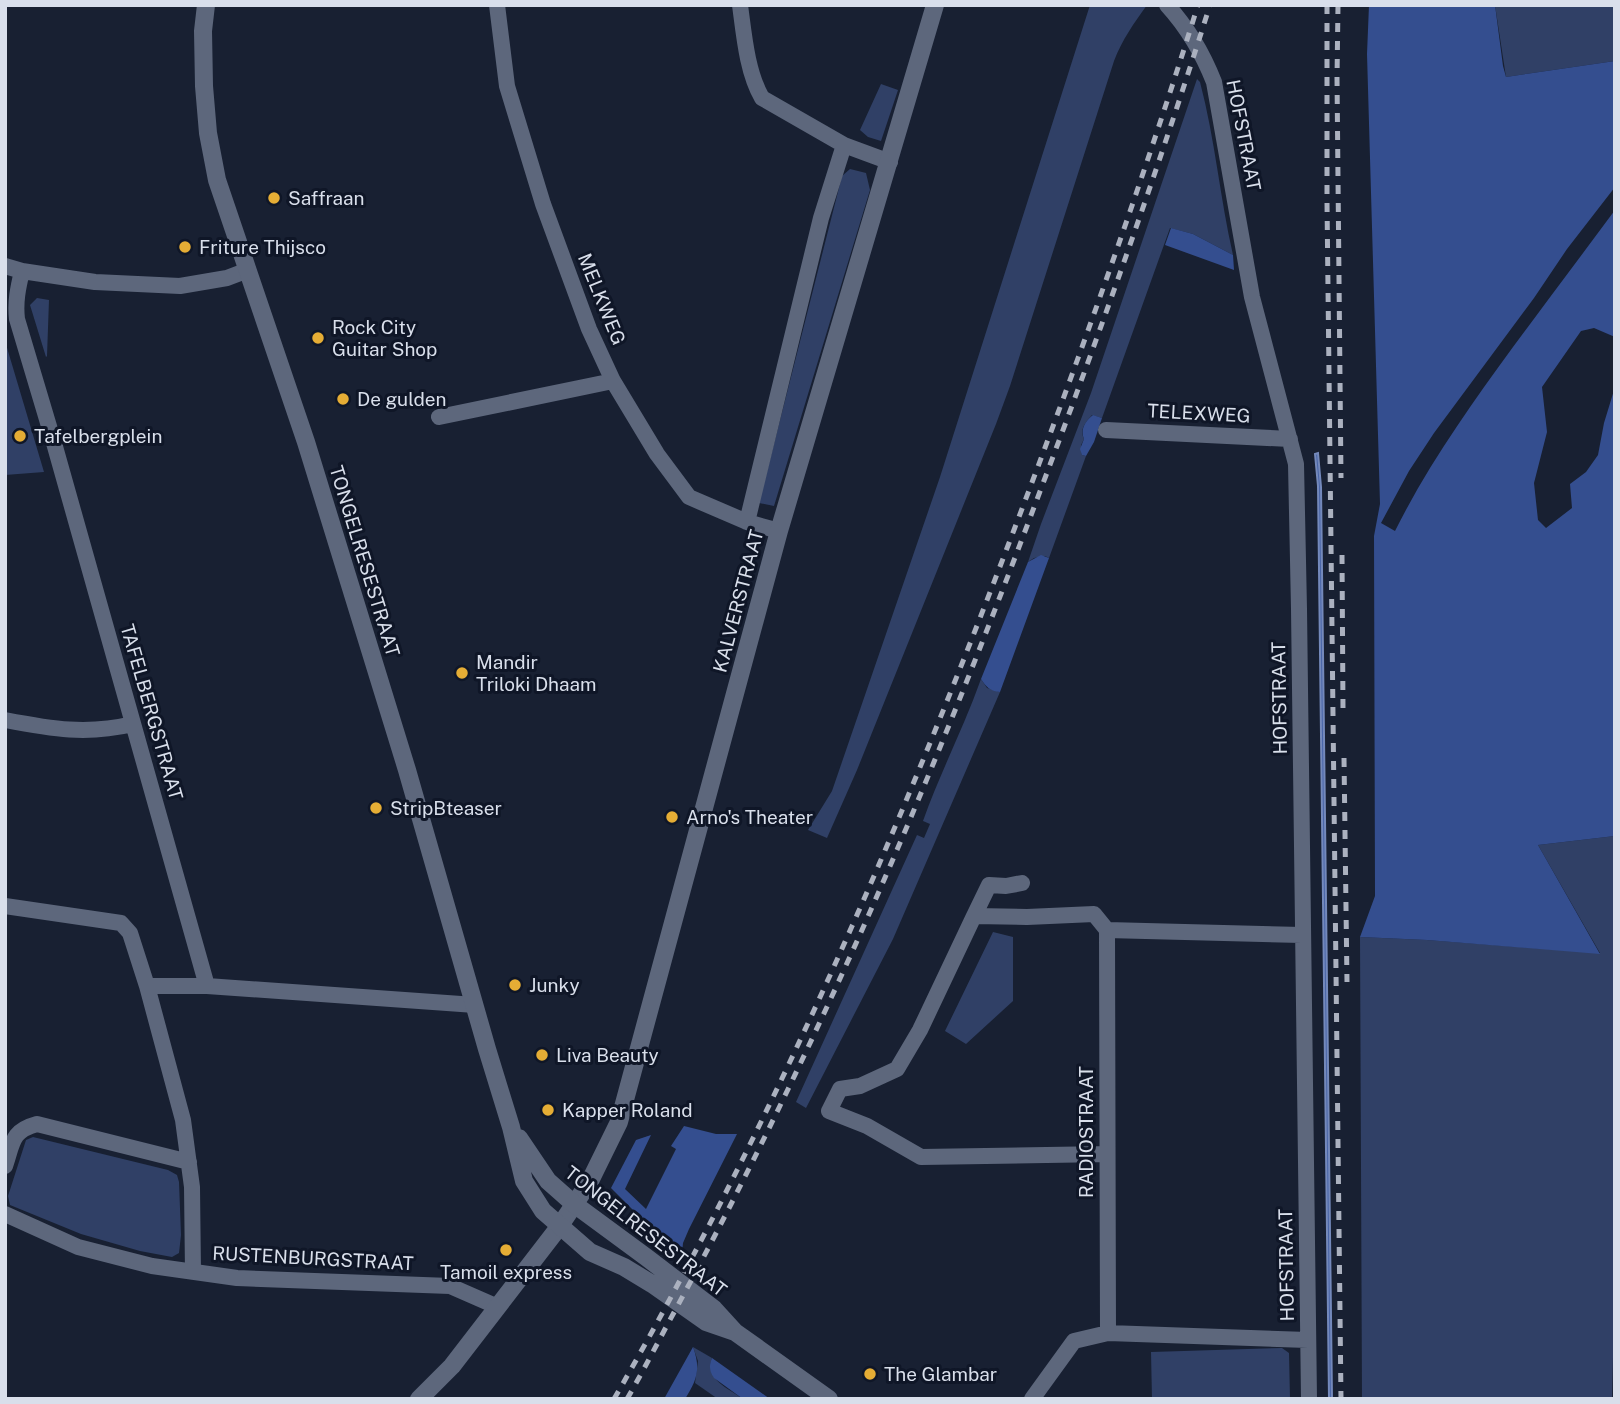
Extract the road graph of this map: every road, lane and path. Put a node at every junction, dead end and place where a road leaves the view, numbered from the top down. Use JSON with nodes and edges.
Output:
{"nodes":[{"id":1,"x":206,"y":5,"type":"edge"},
{"id":2,"x":496,"y":5,"type":"edge"},
{"id":3,"x":740,"y":5,"type":"edge"},
{"id":4,"x":935,"y":5,"type":"edge"},
{"id":5,"x":1172,"y":10,"type":"edge"},
{"id":6,"x":844,"y":145,"type":"junction"},
{"id":7,"x":890,"y":162,"type":"junction"},
{"id":8,"x":5,"y":266,"type":"edge"},
{"id":9,"x":248,"y":270,"type":"junction"},
{"id":10,"x":22,"y":271,"type":"junction"},
{"id":11,"x":613,"y":382,"type":"junction"},
{"id":12,"x":439,"y":417,"type":"dead end"},
{"id":13,"x":1106,"y":430,"type":"dead end"},
{"id":14,"x":1290,"y":439,"type":"junction"},
{"id":15,"x":747,"y":522,"type":"junction"},
{"id":16,"x":779,"y":531,"type":"junction"},
{"id":17,"x":5,"y":720,"type":"edge"},
{"id":18,"x":133,"y":724,"type":"junction"},
{"id":19,"x":1022,"y":883,"type":"dead end"},
{"id":20,"x":5,"y":906,"type":"edge"},
{"id":21,"x":974,"y":916,"type":"junction"},
{"id":22,"x":1107,"y":930,"type":"junction"},
{"id":23,"x":1302,"y":935,"type":"junction"},
{"id":24,"x":147,"y":986,"type":"junction"},
{"id":25,"x":207,"y":986,"type":"junction"},
{"id":26,"x":475,"y":1005,"type":"junction"},
{"id":27,"x":511,"y":1127,"type":"junction"},
{"id":28,"x":1107,"y":1154,"type":"junction"},
{"id":29,"x":189,"y":1162,"type":"junction"},
{"id":30,"x":5,"y":1166,"type":"edge"},
{"id":31,"x":574,"y":1204,"type":"junction"},
{"id":32,"x":5,"y":1214,"type":"edge"},
{"id":33,"x":559,"y":1227,"type":"junction"},
{"id":34,"x":193,"y":1272,"type":"junction"},
{"id":35,"x":498,"y":1307,"type":"junction"},
{"id":36,"x":735,"y":1332,"type":"junction"},
{"id":37,"x":1108,"y":1333,"type":"junction"},
{"id":38,"x":1308,"y":1340,"type":"junction"},
{"id":39,"x":419,"y":1399,"type":"edge"},
{"id":40,"x":829,"y":1399,"type":"edge"},
{"id":41,"x":1032,"y":1399,"type":"edge"},
{"id":42,"x":1309,"y":1399,"type":"edge"}],
"edges":[{"from":1,"to":9,"type":"main road","name":"TONGELRESESTRAAT"},
{"from":2,"to":11,"type":"street","name":"MELKWEG"},
{"from":3,"to":6,"type":"street"},
{"from":4,"to":7,"type":"main road","name":"KALVERSTRAAT"},
{"from":5,"to":14,"type":"street","name":"HOFSTRAAT"},
{"from":6,"to":7,"type":"street"},
{"from":6,"to":15,"type":"street","name":"KALVERSTRAAT"},
{"from":7,"to":16,"type":"main road","name":"KALVERSTRAAT"},
{"from":8,"to":10,"type":"street"},
{"from":9,"to":10,"type":"street"},
{"from":9,"to":26,"type":"main road","name":"TONGELRESESTRAAT"},
{"from":10,"to":18,"type":"street","name":"TAFELBERGSTRAAT"},
{"from":11,"to":12,"type":"street"},
{"from":11,"to":15,"type":"street","name":"MELKWEG"},
{"from":13,"to":14,"type":"street","name":"TELEXWEG"},
{"from":14,"to":23,"type":"street","name":"HOFSTRAAT"},
{"from":15,"to":16,"type":"street","name":"MELKWEG"},
{"from":16,"to":31,"type":"main road","name":"KALVERSTRAAT"},
{"from":17,"to":18,"type":"street"},
{"from":18,"to":25,"type":"street","name":"TAFELBERGSTRAAT"},
{"from":19,"to":21,"type":"street"},
{"from":20,"to":24,"type":"street"},
{"from":21,"to":22,"type":"street"},
{"from":21,"to":28,"type":"street"},
{"from":22,"to":23,"type":"street"},
{"from":22,"to":28,"type":"street","name":"RADIOSTRAAT"},
{"from":23,"to":38,"type":"street","name":"HOFSTRAAT"},
{"from":24,"to":25,"type":"street"},
{"from":24,"to":29,"type":"street"},
{"from":25,"to":26,"type":"street"},
{"from":26,"to":27,"type":"main road","name":"TONGELRESESTRAAT"},
{"from":27,"to":31,"type":"main road","name":"TONGELRESESTRAAT"},
{"from":27,"to":33,"type":"main road","name":"TONGELRESESTRAAT"},
{"from":28,"to":37,"type":"street","name":"RADIOSTRAAT"},
{"from":29,"to":30,"type":"street"},
{"from":29,"to":34,"type":"street"},
{"from":31,"to":33,"type":"main road","name":"KALVERSTRAAT"},
{"from":31,"to":36,"type":"main road","name":"TONGELRESESTRAAT"},
{"from":32,"to":34,"type":"street","name":"RUSTENBURGSTRAAT"},
{"from":33,"to":35,"type":"main road","name":"KALVERSTRAAT"},
{"from":33,"to":36,"type":"main road","name":"TONGELRESESTRAAT"},
{"from":34,"to":35,"type":"street","name":"RUSTENBURGSTRAAT"},
{"from":35,"to":39,"type":"main road","name":"KALVERSTRAAT"},
{"from":36,"to":40,"type":"main road","name":"TONGELRESESTRAAT"},
{"from":37,"to":38,"type":"street"},
{"from":37,"to":41,"type":"street"},
{"from":38,"to":42,"type":"street","name":"HOFSTRAAT"}]}
